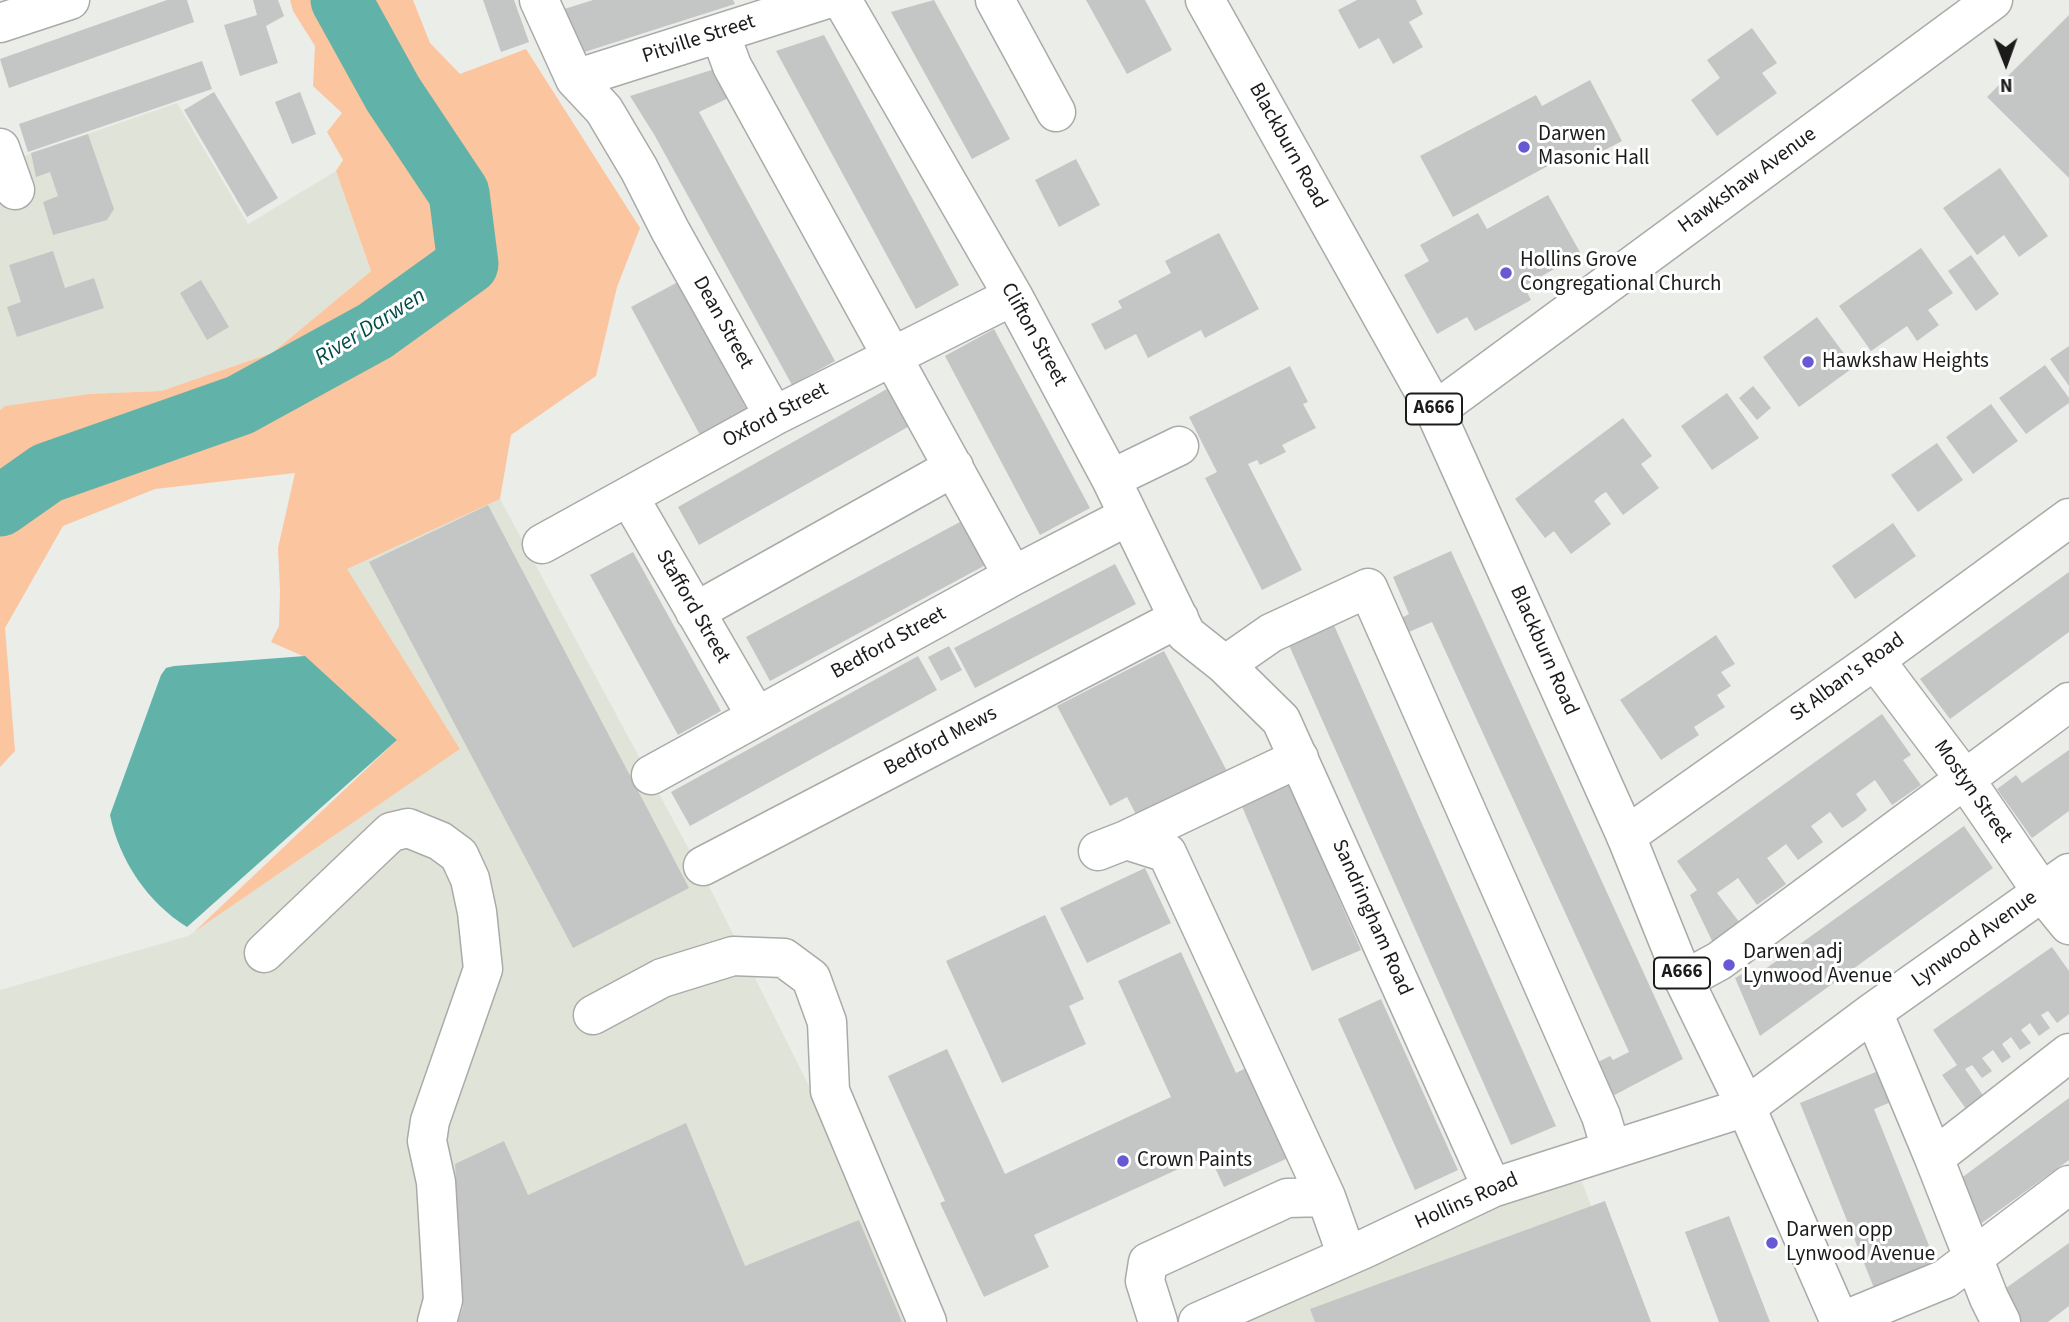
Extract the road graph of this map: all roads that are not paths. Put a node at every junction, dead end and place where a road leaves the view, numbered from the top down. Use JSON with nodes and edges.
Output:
{"nodes":[{"id":1,"x":71,"y":0,"type":"edge"},
{"id":2,"x":539,"y":0,"type":"edge"},
{"id":3,"x":824,"y":0,"type":"edge"},
{"id":4,"x":842,"y":0,"type":"edge"},
{"id":5,"x":995,"y":0,"type":"edge"},
{"id":6,"x":1205,"y":0,"type":"edge"},
{"id":7,"x":1993,"y":0,"type":"edge"},
{"id":8,"x":0,"y":23,"type":"edge"},
{"id":9,"x":720,"y":33,"type":"junction"},
{"id":10,"x":575,"y":79,"type":"junction"},
{"id":11,"x":1056,"y":112,"type":"dead end"},
{"id":12,"x":0,"y":148,"type":"edge"},
{"id":13,"x":15,"y":190,"type":"dead end"},
{"id":14,"x":1013,"y":296,"type":"junction"},
{"id":15,"x":892,"y":355,"type":"junction"},
{"id":16,"x":1434,"y":411,"type":"junction"},
{"id":17,"x":774,"y":416,"type":"junction"},
{"id":18,"x":1180,"y":446,"type":"dead end"},
{"id":19,"x":954,"y":467,"type":"junction"},
{"id":20,"x":1111,"y":479,"type":"junction"},
{"id":21,"x":629,"y":497,"type":"junction"},
{"id":22,"x":1128,"y":516,"type":"junction"},
{"id":23,"x":2069,"y":518,"type":"edge"},
{"id":24,"x":542,"y":544,"type":"dead end"},
{"id":25,"x":1013,"y":576,"type":"junction"},
{"id":26,"x":695,"y":612,"type":"junction"},
{"id":27,"x":1179,"y":618,"type":"junction"},
{"id":28,"x":1875,"y":660,"type":"junction"},
{"id":29,"x":1225,"y":665,"type":"junction"},
{"id":30,"x":2069,"y":702,"type":"edge"},
{"id":31,"x":756,"y":716,"type":"junction"},
{"id":32,"x":1298,"y":758,"type":"junction"},
{"id":33,"x":651,"y":775,"type":"dead end"},
{"id":34,"x":1964,"y":778,"type":"junction"},
{"id":35,"x":1626,"y":836,"type":"junction"},
{"id":36,"x":702,"y":866,"type":"dead end"},
{"id":37,"x":2056,"y":882,"type":"edge"},
{"id":38,"x":2069,"y":925,"type":"edge"},
{"id":39,"x":264,"y":953,"type":"dead end"},
{"id":40,"x":1684,"y":980,"type":"junction"},
{"id":41,"x":1873,"y":1012,"type":"junction"},
{"id":42,"x":593,"y":1015,"type":"dead end"},
{"id":43,"x":2069,"y":1053,"type":"edge"},
{"id":44,"x":1746,"y":1107,"type":"junction"},
{"id":45,"x":1611,"y":1149,"type":"junction"},
{"id":46,"x":1934,"y":1158,"type":"junction"},
{"id":47,"x":2069,"y":1185,"type":"edge"},
{"id":48,"x":1492,"y":1188,"type":"junction"},
{"id":49,"x":1326,"y":1197,"type":"junction"},
{"id":50,"x":1357,"y":1252,"type":"junction"},
{"id":51,"x":1973,"y":1258,"type":"junction"},
{"id":52,"x":437,"y":1322,"type":"edge"},
{"id":53,"x":928,"y":1322,"type":"edge"},
{"id":54,"x":1158,"y":1322,"type":"edge"},
{"id":55,"x":1198,"y":1322,"type":"edge"},
{"id":56,"x":1840,"y":1322,"type":"edge"},
{"id":57,"x":2001,"y":1322,"type":"edge"}],
"edges":[{"from":1,"to":8,"type":"main road"},
{"from":2,"to":10,"type":"main road"},
{"from":3,"to":9,"type":"main road","name":"Pitville Street"},
{"from":4,"to":14,"type":"main road","name":"Clifton Street"},
{"from":5,"to":11,"type":"main road"},
{"from":6,"to":16,"type":"main road","name":"Blackburn Road","number":"A666"},
{"from":7,"to":16,"type":"main road","name":"Hawkshaw Avenue"},
{"from":9,"to":10,"type":"main road","name":"Pitville Street"},
{"from":9,"to":15,"type":"main road"},
{"from":10,"to":17,"type":"main road","name":"Dean Street"},
{"from":12,"to":13,"type":"main road"},
{"from":14,"to":15,"type":"main road","name":"Oxford Street"},
{"from":14,"to":20,"type":"main road","name":"Clifton Street"},
{"from":15,"to":17,"type":"main road","name":"Oxford Street"},
{"from":15,"to":19,"type":"main road"},
{"from":16,"to":35,"type":"main road","name":"Blackburn Road","number":"A666"},
{"from":17,"to":21,"type":"main road","name":"Oxford Street"},
{"from":18,"to":20,"type":"main road"},
{"from":19,"to":25,"type":"main road"},
{"from":19,"to":26,"type":"main road"},
{"from":20,"to":22,"type":"main road","name":"Clifton Street"},
{"from":21,"to":24,"type":"main road","name":"Oxford Street"},
{"from":21,"to":26,"type":"main road","name":"Stafford Street"},
{"from":22,"to":25,"type":"main road","name":"Bedford Street"},
{"from":22,"to":27,"type":"main road","name":"Clifton Street"},
{"from":23,"to":28,"type":"main road","name":"St Alban's Road"},
{"from":25,"to":31,"type":"main road","name":"Bedford Street"},
{"from":26,"to":31,"type":"main road","name":"Stafford Street"},
{"from":27,"to":29,"type":"main road","name":"Clifton Street"},
{"from":27,"to":36,"type":"main road","name":"Bedford Mews"},
{"from":28,"to":34,"type":"main road","name":"Mostyn Street"},
{"from":28,"to":35,"type":"main road","name":"St Alban's Road"},
{"from":29,"to":32,"type":"main road","name":"Sandringham Road"},
{"from":29,"to":45,"type":"main road"},
{"from":30,"to":34,"type":"main road"},
{"from":31,"to":33,"type":"main road","name":"Bedford Street"},
{"from":32,"to":48,"type":"main road","name":"Sandringham Road"},
{"from":32,"to":49,"type":"main road"},
{"from":34,"to":37,"type":"main road","name":"Mostyn Street"},
{"from":34,"to":40,"type":"main road"},
{"from":35,"to":40,"type":"main road","name":"Blackburn Road","number":"A666"},
{"from":37,"to":38,"type":"main road","name":"Mostyn Street"},
{"from":37,"to":41,"type":"main road","name":"Lynwood Avenue"},
{"from":39,"to":52,"type":"main road"},
{"from":40,"to":44,"type":"main road","name":"Blackburn Road","number":"A666"},
{"from":41,"to":44,"type":"main road","name":"Lynwood Avenue"},
{"from":41,"to":46,"type":"main road"},
{"from":42,"to":53,"type":"main road"},
{"from":43,"to":46,"type":"main road"},
{"from":44,"to":45,"type":"main road","name":"Hollins Road"},
{"from":44,"to":56,"type":"main road","name":"Blackburn Road","number":"A666"},
{"from":45,"to":48,"type":"main road","name":"Hollins Road"},
{"from":46,"to":51,"type":"main road"},
{"from":47,"to":51,"type":"main road"},
{"from":48,"to":50,"type":"main road","name":"Hollins Road"},
{"from":49,"to":50,"type":"main road"},
{"from":49,"to":54,"type":"main road"},
{"from":50,"to":55,"type":"main road","name":"Hollins Road"},
{"from":51,"to":56,"type":"main road"},
{"from":51,"to":57,"type":"main road"}]}
